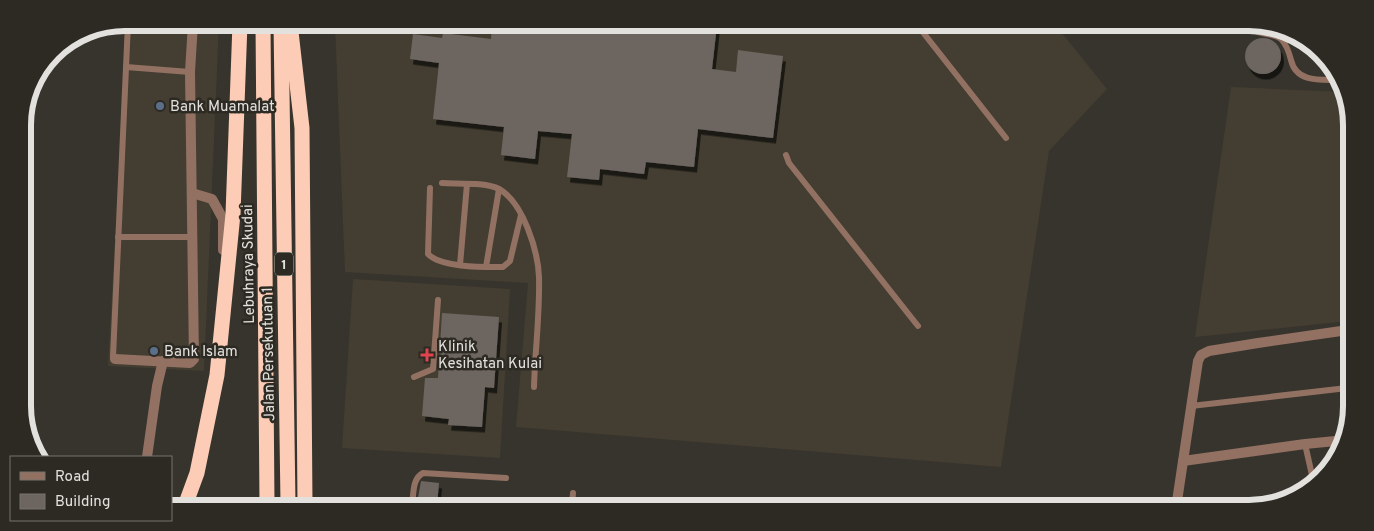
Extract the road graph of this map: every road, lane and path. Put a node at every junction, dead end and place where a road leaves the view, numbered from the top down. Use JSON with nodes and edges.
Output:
{"nodes":[{"id":1,"x":128,"y":31,"type":"edge"},
{"id":2,"x":193,"y":31,"type":"edge"},
{"id":3,"x":240,"y":31,"type":"edge"},
{"id":4,"x":263,"y":31,"type":"edge"},
{"id":5,"x":281,"y":31,"type":"edge"},
{"id":6,"x":291,"y":31,"type":"edge"},
{"id":7,"x":922,"y":31,"type":"edge"},
{"id":8,"x":1257,"y":31,"type":"edge"},
{"id":9,"x":126,"y":67,"type":"junction"},
{"id":10,"x":190,"y":72,"type":"junction"},
{"id":11,"x":1331,"y":80,"type":"edge"},
{"id":12,"x":1006,"y":138,"type":"dead end"},
{"id":13,"x":786,"y":155,"type":"dead end"},
{"id":14,"x":442,"y":183,"type":"dead end"},
{"id":15,"x":467,"y":184,"type":"junction"},
{"id":16,"x":430,"y":188,"type":"dead end"},
{"id":17,"x":499,"y":189,"type":"junction"},
{"id":18,"x":192,"y":192,"type":"junction"},
{"id":19,"x":521,"y":213,"type":"junction"},
{"id":20,"x":118,"y":237,"type":"junction"},
{"id":21,"x":192,"y":237,"type":"junction"},
{"id":22,"x":460,"y":265,"type":"junction"},
{"id":23,"x":486,"y":267,"type":"junction"},
{"id":24,"x":438,"y":300,"type":"dead end"},
{"id":25,"x":221,"y":326,"type":"junction"},
{"id":26,"x":918,"y":326,"type":"dead end"},
{"id":27,"x":1343,"y":331,"type":"edge"},
{"id":28,"x":115,"y":359,"type":"joint"},
{"id":29,"x":163,"y":361,"type":"junction"},
{"id":30,"x":414,"y":377,"type":"dead end"},
{"id":31,"x":534,"y":387,"type":"dead end"},
{"id":32,"x":1343,"y":388,"type":"edge"},
{"id":33,"x":1191,"y":406,"type":"junction"},
{"id":34,"x":1336,"y":441,"type":"edge"},
{"id":35,"x":1305,"y":444,"type":"junction"},
{"id":36,"x":147,"y":456,"type":"edge"},
{"id":37,"x":1183,"y":461,"type":"junction"},
{"id":38,"x":1312,"y":475,"type":"edge"},
{"id":39,"x":506,"y":478,"type":"dead end"},
{"id":40,"x":573,"y":493,"type":"dead end"},
{"id":41,"x":305,"y":497,"type":"edge"},
{"id":42,"x":187,"y":500,"type":"edge"},
{"id":43,"x":267,"y":500,"type":"edge"},
{"id":44,"x":288,"y":500,"type":"edge"},
{"id":45,"x":413,"y":500,"type":"edge"},
{"id":46,"x":572,"y":500,"type":"edge"},
{"id":47,"x":1177,"y":500,"type":"edge"}],
"edges":[{"from":1,"to":9,"type":"lane"},
{"from":2,"to":10,"type":"street"},
{"from":3,"to":25,"type":"highway"},
{"from":4,"to":43,"type":"highway","name":"Lebuhraya Skudai","number":"1"},
{"from":5,"to":44,"type":"highway","name":"Jalan Persekutuan 1","number":"1"},
{"from":6,"to":41,"type":"highway"},
{"from":7,"to":12,"type":"lane"},
{"from":8,"to":11,"type":"lane"},
{"from":9,"to":10,"type":"lane"},
{"from":9,"to":20,"type":"lane"},
{"from":10,"to":18,"type":"street"},
{"from":13,"to":26,"type":"lane"},
{"from":14,"to":15,"type":"lane"},
{"from":15,"to":17,"type":"lane"},
{"from":15,"to":22,"type":"lane"},
{"from":16,"to":22,"type":"lane"},
{"from":17,"to":19,"type":"lane"},
{"from":17,"to":23,"type":"lane"},
{"from":18,"to":21,"type":"street"},
{"from":18,"to":25,"type":"street"},
{"from":19,"to":23,"type":"lane"},
{"from":19,"to":31,"type":"lane"},
{"from":20,"to":21,"type":"lane"},
{"from":20,"to":28,"type":"lane"},
{"from":21,"to":29,"type":"street"},
{"from":22,"to":23,"type":"lane"},
{"from":24,"to":30,"type":"lane"},
{"from":25,"to":42,"type":"highway"},
{"from":27,"to":33,"type":"street"},
{"from":28,"to":29,"type":"street"},
{"from":29,"to":36,"type":"street"},
{"from":32,"to":33,"type":"lane"},
{"from":33,"to":37,"type":"street"},
{"from":34,"to":35,"type":"street"},
{"from":35,"to":37,"type":"street"},
{"from":35,"to":38,"type":"lane"},
{"from":37,"to":47,"type":"street"},
{"from":39,"to":45,"type":"lane"},
{"from":40,"to":46,"type":"lane"}]}
